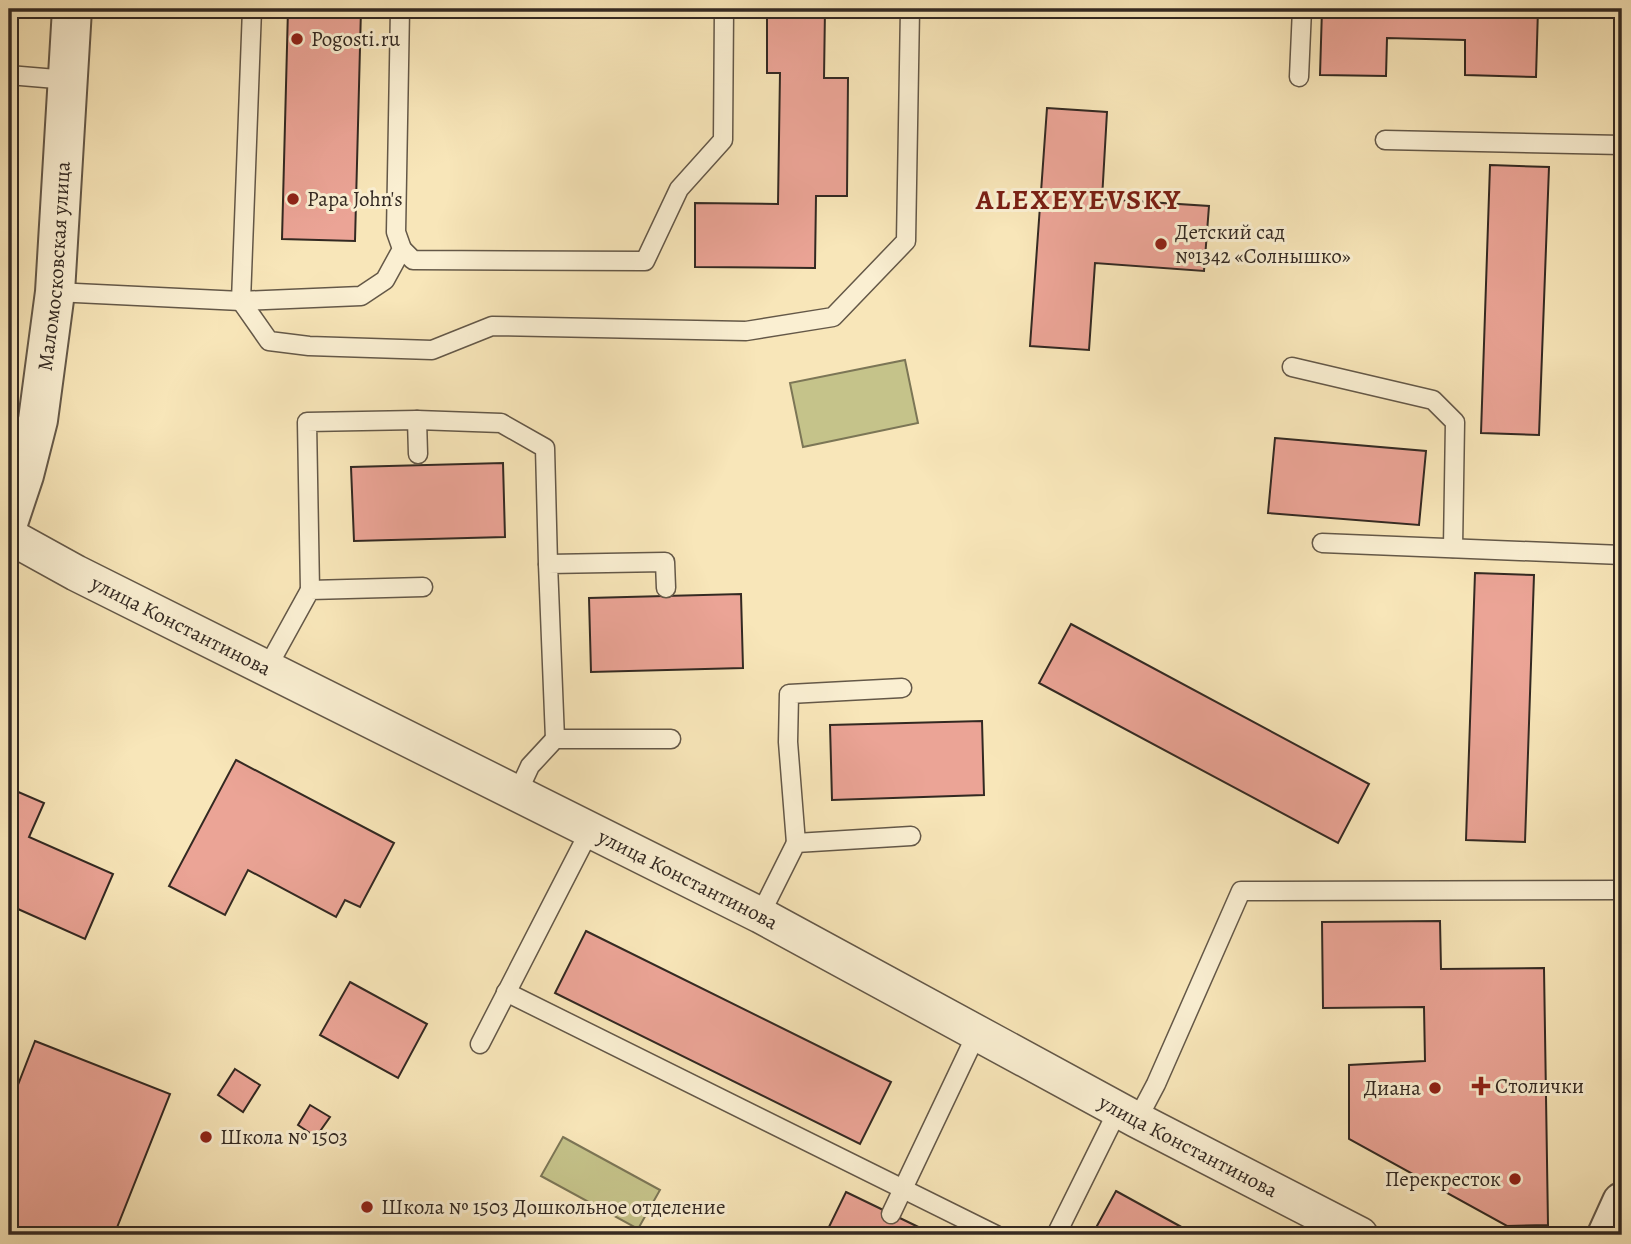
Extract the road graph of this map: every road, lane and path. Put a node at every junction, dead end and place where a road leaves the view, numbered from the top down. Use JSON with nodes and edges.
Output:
{"nodes":[{"id":1,"x":72,"y":9,"type":"edge"},
{"id":2,"x":252,"y":9,"type":"edge"},
{"id":3,"x":400,"y":9,"type":"edge"},
{"id":4,"x":724,"y":9,"type":"edge"},
{"id":5,"x":910,"y":9,"type":"edge"},
{"id":6,"x":1302,"y":9,"type":"edge"},
{"id":7,"x":9,"y":75,"type":"edge"},
{"id":8,"x":1299,"y":77,"type":"dead end"},
{"id":9,"x":68,"y":80,"type":"junction"},
{"id":10,"x":1385,"y":140,"type":"dead end"},
{"id":11,"x":1622,"y":145,"type":"edge"},
{"id":12,"x":402,"y":248,"type":"junction"},
{"id":13,"x":55,"y":292,"type":"junction"},
{"id":14,"x":241,"y":301,"type":"junction"},
{"id":15,"x":1292,"y":367,"type":"dead end"},
{"id":16,"x":417,"y":420,"type":"junction"},
{"id":17,"x":418,"y":454,"type":"dead end"},
{"id":18,"x":9,"y":520,"type":"edge"},
{"id":19,"x":9,"y":536,"type":"edge"},
{"id":20,"x":1322,"y":543,"type":"dead end"},
{"id":21,"x":1453,"y":548,"type":"junction"},
{"id":22,"x":1622,"y":555,"type":"edge"},
{"id":23,"x":548,"y":564,"type":"junction"},
{"id":24,"x":423,"y":587,"type":"dead end"},
{"id":25,"x":666,"y":588,"type":"dead end"},
{"id":26,"x":310,"y":590,"type":"junction"},
{"id":27,"x":267,"y":668,"type":"junction"},
{"id":28,"x":902,"y":688,"type":"dead end"},
{"id":29,"x":555,"y":738,"type":"junction"},
{"id":30,"x":671,"y":739,"type":"dead end"},
{"id":31,"x":517,"y":793,"type":"junction"},
{"id":32,"x":590,"y":830,"type":"junction"},
{"id":33,"x":911,"y":836,"type":"dead end"},
{"id":34,"x":796,"y":843,"type":"junction"},
{"id":35,"x":1622,"y":890,"type":"edge"},
{"id":36,"x":760,"y":915,"type":"junction"},
{"id":37,"x":506,"y":992,"type":"junction"},
{"id":38,"x":977,"y":1033,"type":"junction"},
{"id":39,"x":480,"y":1044,"type":"dead end"},
{"id":40,"x":1128,"y":1115,"type":"junction"},
{"id":41,"x":902,"y":1189,"type":"junction"},
{"id":42,"x":1622,"y":1202,"type":"edge"},
{"id":43,"x":891,"y":1213,"type":"dead end"},
{"id":44,"x":996,"y":1235,"type":"edge"},
{"id":45,"x":1056,"y":1235,"type":"edge"},
{"id":46,"x":1360,"y":1235,"type":"edge"},
{"id":47,"x":1607,"y":1235,"type":"edge"}],
"edges":[{"from":1,"to":9,"type":"street","name":"Маломосковская улица"},
{"from":2,"to":14,"type":"lane"},
{"from":3,"to":12,"type":"lane"},
{"from":4,"to":12,"type":"lane"},
{"from":5,"to":14,"type":"lane"},
{"from":6,"to":8,"type":"lane"},
{"from":7,"to":9,"type":"lane"},
{"from":9,"to":13,"type":"street","name":"Маломосковская улица"},
{"from":10,"to":11,"type":"lane"},
{"from":12,"to":14,"type":"lane"},
{"from":13,"to":14,"type":"lane"},
{"from":13,"to":18,"type":"street","name":"Маломосковская улица"},
{"from":15,"to":21,"type":"lane"},
{"from":16,"to":17,"type":"lane"},
{"from":16,"to":23,"type":"lane"},
{"from":16,"to":26,"type":"lane"},
{"from":19,"to":27,"type":"street","name":"улица Константинова"},
{"from":20,"to":21,"type":"lane"},
{"from":21,"to":22,"type":"lane"},
{"from":23,"to":25,"type":"lane"},
{"from":23,"to":29,"type":"lane"},
{"from":24,"to":26,"type":"lane"},
{"from":26,"to":27,"type":"lane"},
{"from":27,"to":31,"type":"street","name":"улица Константинова"},
{"from":28,"to":34,"type":"lane"},
{"from":29,"to":30,"type":"lane"},
{"from":29,"to":31,"type":"lane"},
{"from":31,"to":32,"type":"street","name":"улица Константинова"},
{"from":32,"to":36,"type":"street","name":"улица Константинова"},
{"from":32,"to":37,"type":"lane"},
{"from":33,"to":34,"type":"lane"},
{"from":34,"to":36,"type":"lane"},
{"from":35,"to":40,"type":"lane"},
{"from":36,"to":38,"type":"street","name":"улица Константинова"},
{"from":37,"to":39,"type":"lane"},
{"from":37,"to":41,"type":"lane"},
{"from":38,"to":40,"type":"street","name":"улица Константинова"},
{"from":38,"to":41,"type":"lane"},
{"from":40,"to":45,"type":"lane"},
{"from":40,"to":46,"type":"street","name":"улица Константинова"},
{"from":41,"to":43,"type":"lane"},
{"from":41,"to":44,"type":"lane"},
{"from":42,"to":47,"type":"street"}]}
